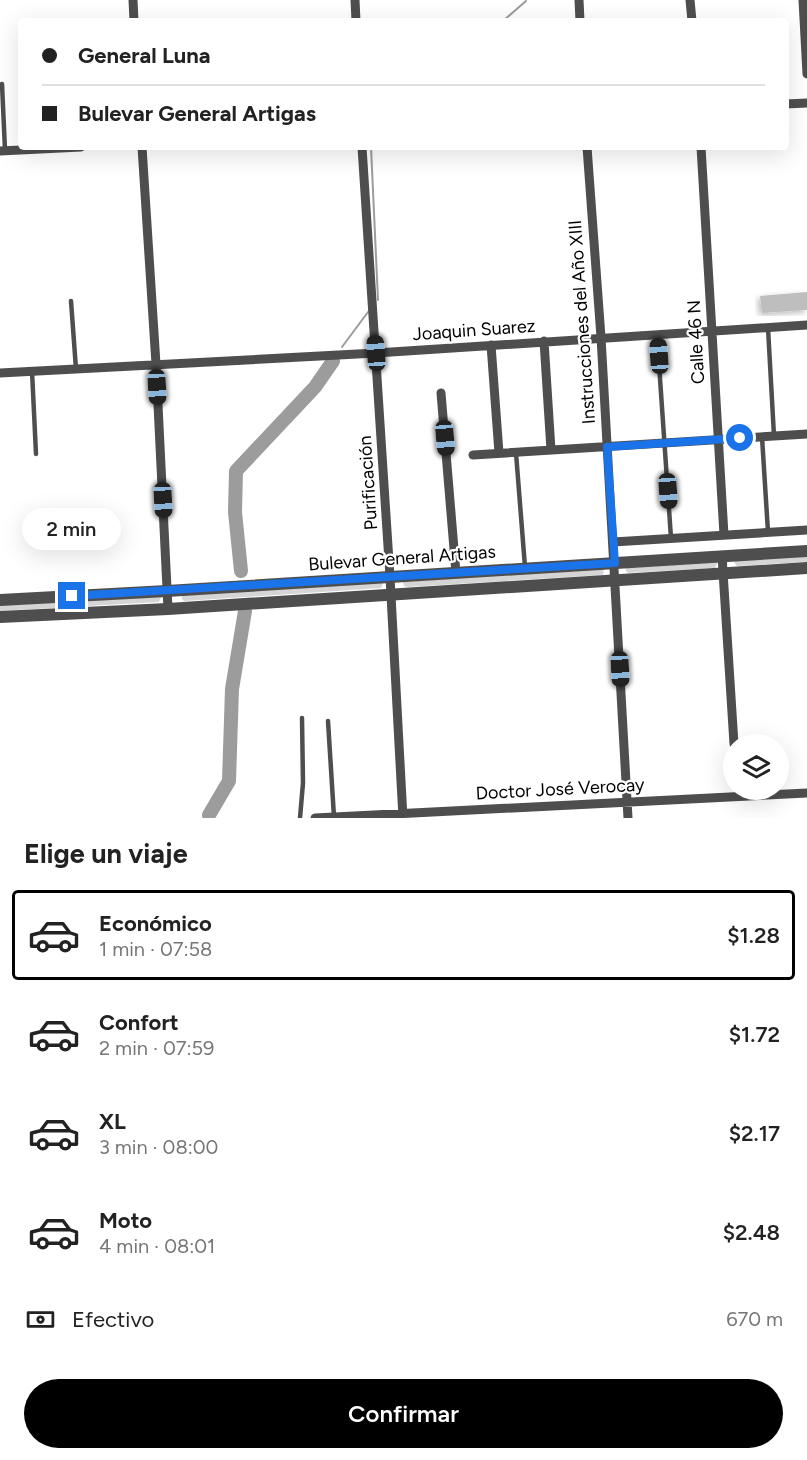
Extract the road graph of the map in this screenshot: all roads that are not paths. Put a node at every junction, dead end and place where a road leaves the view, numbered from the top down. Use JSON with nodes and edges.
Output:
{"nodes":[{"id":1,"x":133,"y":0,"type":"edge"},
{"id":2,"x":355,"y":0,"type":"edge"},
{"id":3,"x":579,"y":0,"type":"edge"},
{"id":4,"x":690,"y":0,"type":"edge"},
{"id":5,"x":802,"y":0,"type":"edge"},
{"id":6,"x":134,"y":18,"type":"edge"},
{"id":7,"x":356,"y":18,"type":"edge"},
{"id":8,"x":580,"y":18,"type":"edge"},
{"id":9,"x":692,"y":18,"type":"edge"},
{"id":10,"x":807,"y":75,"type":"edge"},
{"id":11,"x":2,"y":84,"type":"dead end"},
{"id":12,"x":807,"y":103,"type":"edge"},
{"id":13,"x":789,"y":104,"type":"edge"},
{"id":14,"x":22,"y":150,"type":"edge"},
{"id":15,"x":142,"y":150,"type":"edge"},
{"id":16,"x":362,"y":150,"type":"edge"},
{"id":17,"x":587,"y":150,"type":"edge"},
{"id":18,"x":701,"y":150,"type":"edge"},
{"id":19,"x":2,"y":151,"type":"edge"},
{"id":20,"x":72,"y":301,"type":"dead end"},
{"id":21,"x":807,"y":325,"type":"edge"},
{"id":22,"x":768,"y":327,"type":"junction"},
{"id":23,"x":712,"y":330,"type":"junction"},
{"id":24,"x":657,"y":334,"type":"junction"},
{"id":25,"x":601,"y":337,"type":"junction"},
{"id":26,"x":544,"y":341,"type":"junction"},
{"id":27,"x":490,"y":345,"type":"junction"},
{"id":28,"x":376,"y":353,"type":"junction"},
{"id":29,"x":156,"y":364,"type":"junction"},
{"id":30,"x":76,"y":369,"type":"junction"},
{"id":31,"x":32,"y":371,"type":"junction"},
{"id":32,"x":0,"y":373,"type":"edge"},
{"id":33,"x":441,"y":393,"type":"dead end"},
{"id":34,"x":807,"y":434,"type":"edge"},
{"id":35,"x":774,"y":436,"type":"junction"},
{"id":36,"x":762,"y":437,"type":"junction"},
{"id":37,"x":718,"y":440,"type":"junction"},
{"id":38,"x":664,"y":443,"type":"junction"},
{"id":39,"x":607,"y":447,"type":"junction"},
{"id":40,"x":551,"y":450,"type":"junction"},
{"id":41,"x":499,"y":453,"type":"junction"},
{"id":42,"x":516,"y":453,"type":"junction"},
{"id":43,"x":36,"y":454,"type":"dead end"},
{"id":44,"x":473,"y":454,"type":"dead end"},
{"id":45,"x":807,"y":530,"type":"edge"},
{"id":46,"x":768,"y":532,"type":"junction"},
{"id":47,"x":724,"y":535,"type":"junction"},
{"id":48,"x":671,"y":538,"type":"junction"},
{"id":49,"x":613,"y":542,"type":"junction"},
{"id":50,"x":807,"y":551,"type":"edge"},
{"id":51,"x":722,"y":556,"type":"junction"},
{"id":52,"x":615,"y":563,"type":"junction"},
{"id":53,"x":807,"y":568,"type":"edge"},
{"id":54,"x":525,"y":569,"type":"junction"},
{"id":55,"x":456,"y":573,"type":"junction"},
{"id":56,"x":723,"y":573,"type":"junction"},
{"id":57,"x":390,"y":577,"type":"junction"},
{"id":58,"x":615,"y":580,"type":"junction"},
{"id":59,"x":167,"y":591,"type":"junction"},
{"id":60,"x":390,"y":594,"type":"junction"},
{"id":61,"x":0,"y":600,"type":"edge"},
{"id":62,"x":168,"y":609,"type":"junction"},
{"id":63,"x":0,"y":617,"type":"edge"},
{"id":64,"x":302,"y":718,"type":"dead end"},
{"id":65,"x":328,"y":721,"type":"dead end"},
{"id":66,"x":733,"y":734,"type":"edge"},
{"id":67,"x":723,"y":794,"type":"edge"},
{"id":68,"x":789,"y":794,"type":"edge"},
{"id":69,"x":807,"y":794,"type":"edge"},
{"id":70,"x":628,"y":802,"type":"junction"},
{"id":71,"x":464,"y":814,"type":"edge"},
{"id":72,"x":403,"y":816,"type":"edge"},
{"id":73,"x":334,"y":817,"type":"edge"},
{"id":74,"x":300,"y":818,"type":"edge"},
{"id":75,"x":315,"y":818,"type":"edge"},
{"id":76,"x":628,"y":818,"type":"edge"}],
"edges":[{"from":1,"to":6,"type":"street"},
{"from":2,"to":7,"type":"street"},
{"from":3,"to":8,"type":"street"},
{"from":4,"to":9,"type":"street"},
{"from":5,"to":10,"type":"street"},
{"from":11,"to":19,"type":"lane"},
{"from":12,"to":13,"type":"street"},
{"from":14,"to":19,"type":"street"},
{"from":15,"to":29,"type":"street"},
{"from":16,"to":28,"type":"street","name":"Purificación"},
{"from":17,"to":25,"type":"street","name":"Instrucciones del Año XIII"},
{"from":18,"to":23,"type":"street","name":"Calle 46 N"},
{"from":20,"to":30,"type":"lane"},
{"from":21,"to":22,"type":"street","name":"Joaquin Suarez"},
{"from":22,"to":23,"type":"street","name":"Joaquin Suarez"},
{"from":22,"to":35,"type":"lane"},
{"from":23,"to":24,"type":"street","name":"Joaquin Suarez"},
{"from":23,"to":37,"type":"street","name":"Calle 46 N"},
{"from":24,"to":25,"type":"street","name":"Joaquin Suarez"},
{"from":24,"to":38,"type":"lane"},
{"from":25,"to":26,"type":"street","name":"Joaquin Suarez"},
{"from":25,"to":39,"type":"street","name":"Instrucciones del Año XIII"},
{"from":26,"to":27,"type":"street","name":"Joaquin Suarez"},
{"from":26,"to":40,"type":"street"},
{"from":27,"to":28,"type":"street","name":"Joaquin Suarez"},
{"from":27,"to":41,"type":"street"},
{"from":28,"to":29,"type":"street","name":"Joaquin Suarez"},
{"from":28,"to":57,"type":"street","name":"Purificación"},
{"from":29,"to":30,"type":"street","name":"Joaquin Suarez"},
{"from":29,"to":59,"type":"street"},
{"from":30,"to":31,"type":"street","name":"Joaquin Suarez"},
{"from":31,"to":32,"type":"street","name":"Joaquin Suarez"},
{"from":31,"to":43,"type":"lane"},
{"from":33,"to":55,"type":"street"},
{"from":34,"to":35,"type":"street"},
{"from":35,"to":36,"type":"street"},
{"from":36,"to":37,"type":"street"},
{"from":36,"to":46,"type":"lane"},
{"from":37,"to":38,"type":"street"},
{"from":37,"to":47,"type":"street","name":"Calle 46 N"},
{"from":38,"to":39,"type":"street"},
{"from":38,"to":48,"type":"lane"},
{"from":39,"to":40,"type":"street"},
{"from":39,"to":49,"type":"street","name":"Instrucciones del Año XIII"},
{"from":40,"to":42,"type":"street"},
{"from":41,"to":42,"type":"street"},
{"from":41,"to":44,"type":"street"},
{"from":42,"to":54,"type":"lane"},
{"from":45,"to":46,"type":"street"},
{"from":46,"to":47,"type":"street"},
{"from":47,"to":48,"type":"street"},
{"from":48,"to":49,"type":"street"},
{"from":49,"to":52,"type":"street","name":"Instrucciones del Año XIII"},
{"from":50,"to":51,"type":"street","name":"Bulevar General Artigas"},
{"from":51,"to":52,"type":"street","name":"Bulevar General Artigas"},
{"from":51,"to":56,"type":"street"},
{"from":52,"to":54,"type":"street","name":"Bulevar General Artigas"},
{"from":52,"to":58,"type":"street","name":"Instrucciones del Año XIII"},
{"from":53,"to":56,"type":"street","name":"Bulevar General Artigas"},
{"from":54,"to":55,"type":"street","name":"Bulevar General Artigas"},
{"from":55,"to":57,"type":"street","name":"Bulevar General Artigas"},
{"from":56,"to":58,"type":"street","name":"Bulevar General Artigas"},
{"from":56,"to":66,"type":"street"},
{"from":57,"to":59,"type":"street","name":"Bulevar General Artigas"},
{"from":57,"to":60,"type":"street","name":"Purificación"},
{"from":58,"to":60,"type":"street","name":"Bulevar General Artigas"},
{"from":58,"to":70,"type":"street","name":"Instrucciones del Año XIII"},
{"from":59,"to":61,"type":"street","name":"Bulevar General Artigas"},
{"from":59,"to":62,"type":"street"},
{"from":60,"to":62,"type":"street","name":"Bulevar General Artigas"},
{"from":60,"to":72,"type":"street","name":"Purificación"},
{"from":62,"to":63,"type":"street","name":"Bulevar General Artigas"},
{"from":64,"to":74,"type":"lane"},
{"from":65,"to":73,"type":"lane"},
{"from":67,"to":70,"type":"street","name":"Doctor José Verocay"},
{"from":68,"to":69,"type":"street","name":"Doctor José Verocay"},
{"from":70,"to":71,"type":"street","name":"Doctor José Verocay"},
{"from":70,"to":76,"type":"street","name":"Instrucciones del Año XIII"},
{"from":71,"to":72,"type":"street","name":"Doctor José Verocay"},
{"from":72,"to":73,"type":"street","name":"Doctor José Verocay"},
{"from":73,"to":75,"type":"street","name":"Doctor José Verocay"}]}
